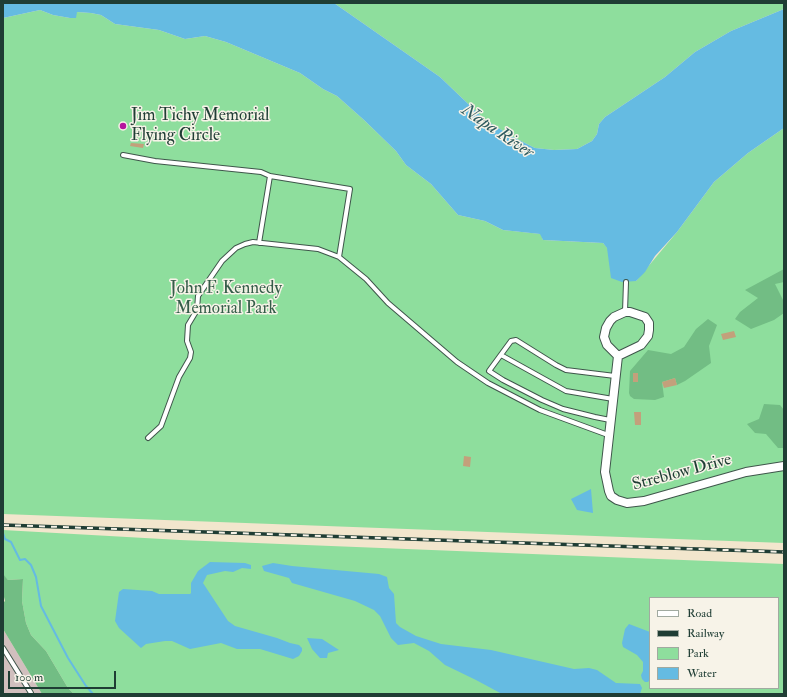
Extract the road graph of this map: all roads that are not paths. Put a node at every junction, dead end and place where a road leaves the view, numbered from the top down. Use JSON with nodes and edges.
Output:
{"nodes":[{"id":1,"x":123,"y":155,"type":"dead end"},
{"id":2,"x":270,"y":176,"type":"junction"},
{"id":3,"x":259,"y":243,"type":"junction"},
{"id":4,"x":339,"y":257,"type":"junction"},
{"id":5,"x":626,"y":282,"type":"dead end"},
{"id":6,"x":625,"y":312,"type":"junction"},
{"id":7,"x":501,"y":355,"type":"junction"},
{"id":8,"x":618,"y":356,"type":"junction"},
{"id":9,"x":615,"y":376,"type":"junction"},
{"id":10,"x":612,"y":399,"type":"junction"},
{"id":11,"x":610,"y":420,"type":"junction"},
{"id":12,"x":608,"y":435,"type":"junction"},
{"id":13,"x":148,"y":438,"type":"dead end"},
{"id":14,"x":784,"y":466,"type":"edge"},
{"id":15,"x":3,"y":648,"type":"edge"},
{"id":16,"x":30,"y":694,"type":"edge"}],
"edges":[{"from":1,"to":2,"type":"lane"},
{"from":2,"to":3,"type":"lane"},
{"from":2,"to":4,"type":"lane"},
{"from":3,"to":4,"type":"lane"},
{"from":3,"to":13,"type":"lane"},
{"from":4,"to":12,"type":"lane"},
{"from":5,"to":6,"type":"lane"},
{"from":6,"to":8,"type":"street"},
{"from":6,"to":8,"type":"street"},
{"from":7,"to":9,"type":"lane"},
{"from":7,"to":10,"type":"lane"},
{"from":7,"to":11,"type":"lane"},
{"from":8,"to":9,"type":"street","name":"Streblow Drive"},
{"from":9,"to":10,"type":"street","name":"Streblow Drive"},
{"from":10,"to":11,"type":"street","name":"Streblow Drive"},
{"from":11,"to":12,"type":"street","name":"Streblow Drive"},
{"from":12,"to":14,"type":"street","name":"Streblow Drive"},
{"from":15,"to":16,"type":"lane"}]}
